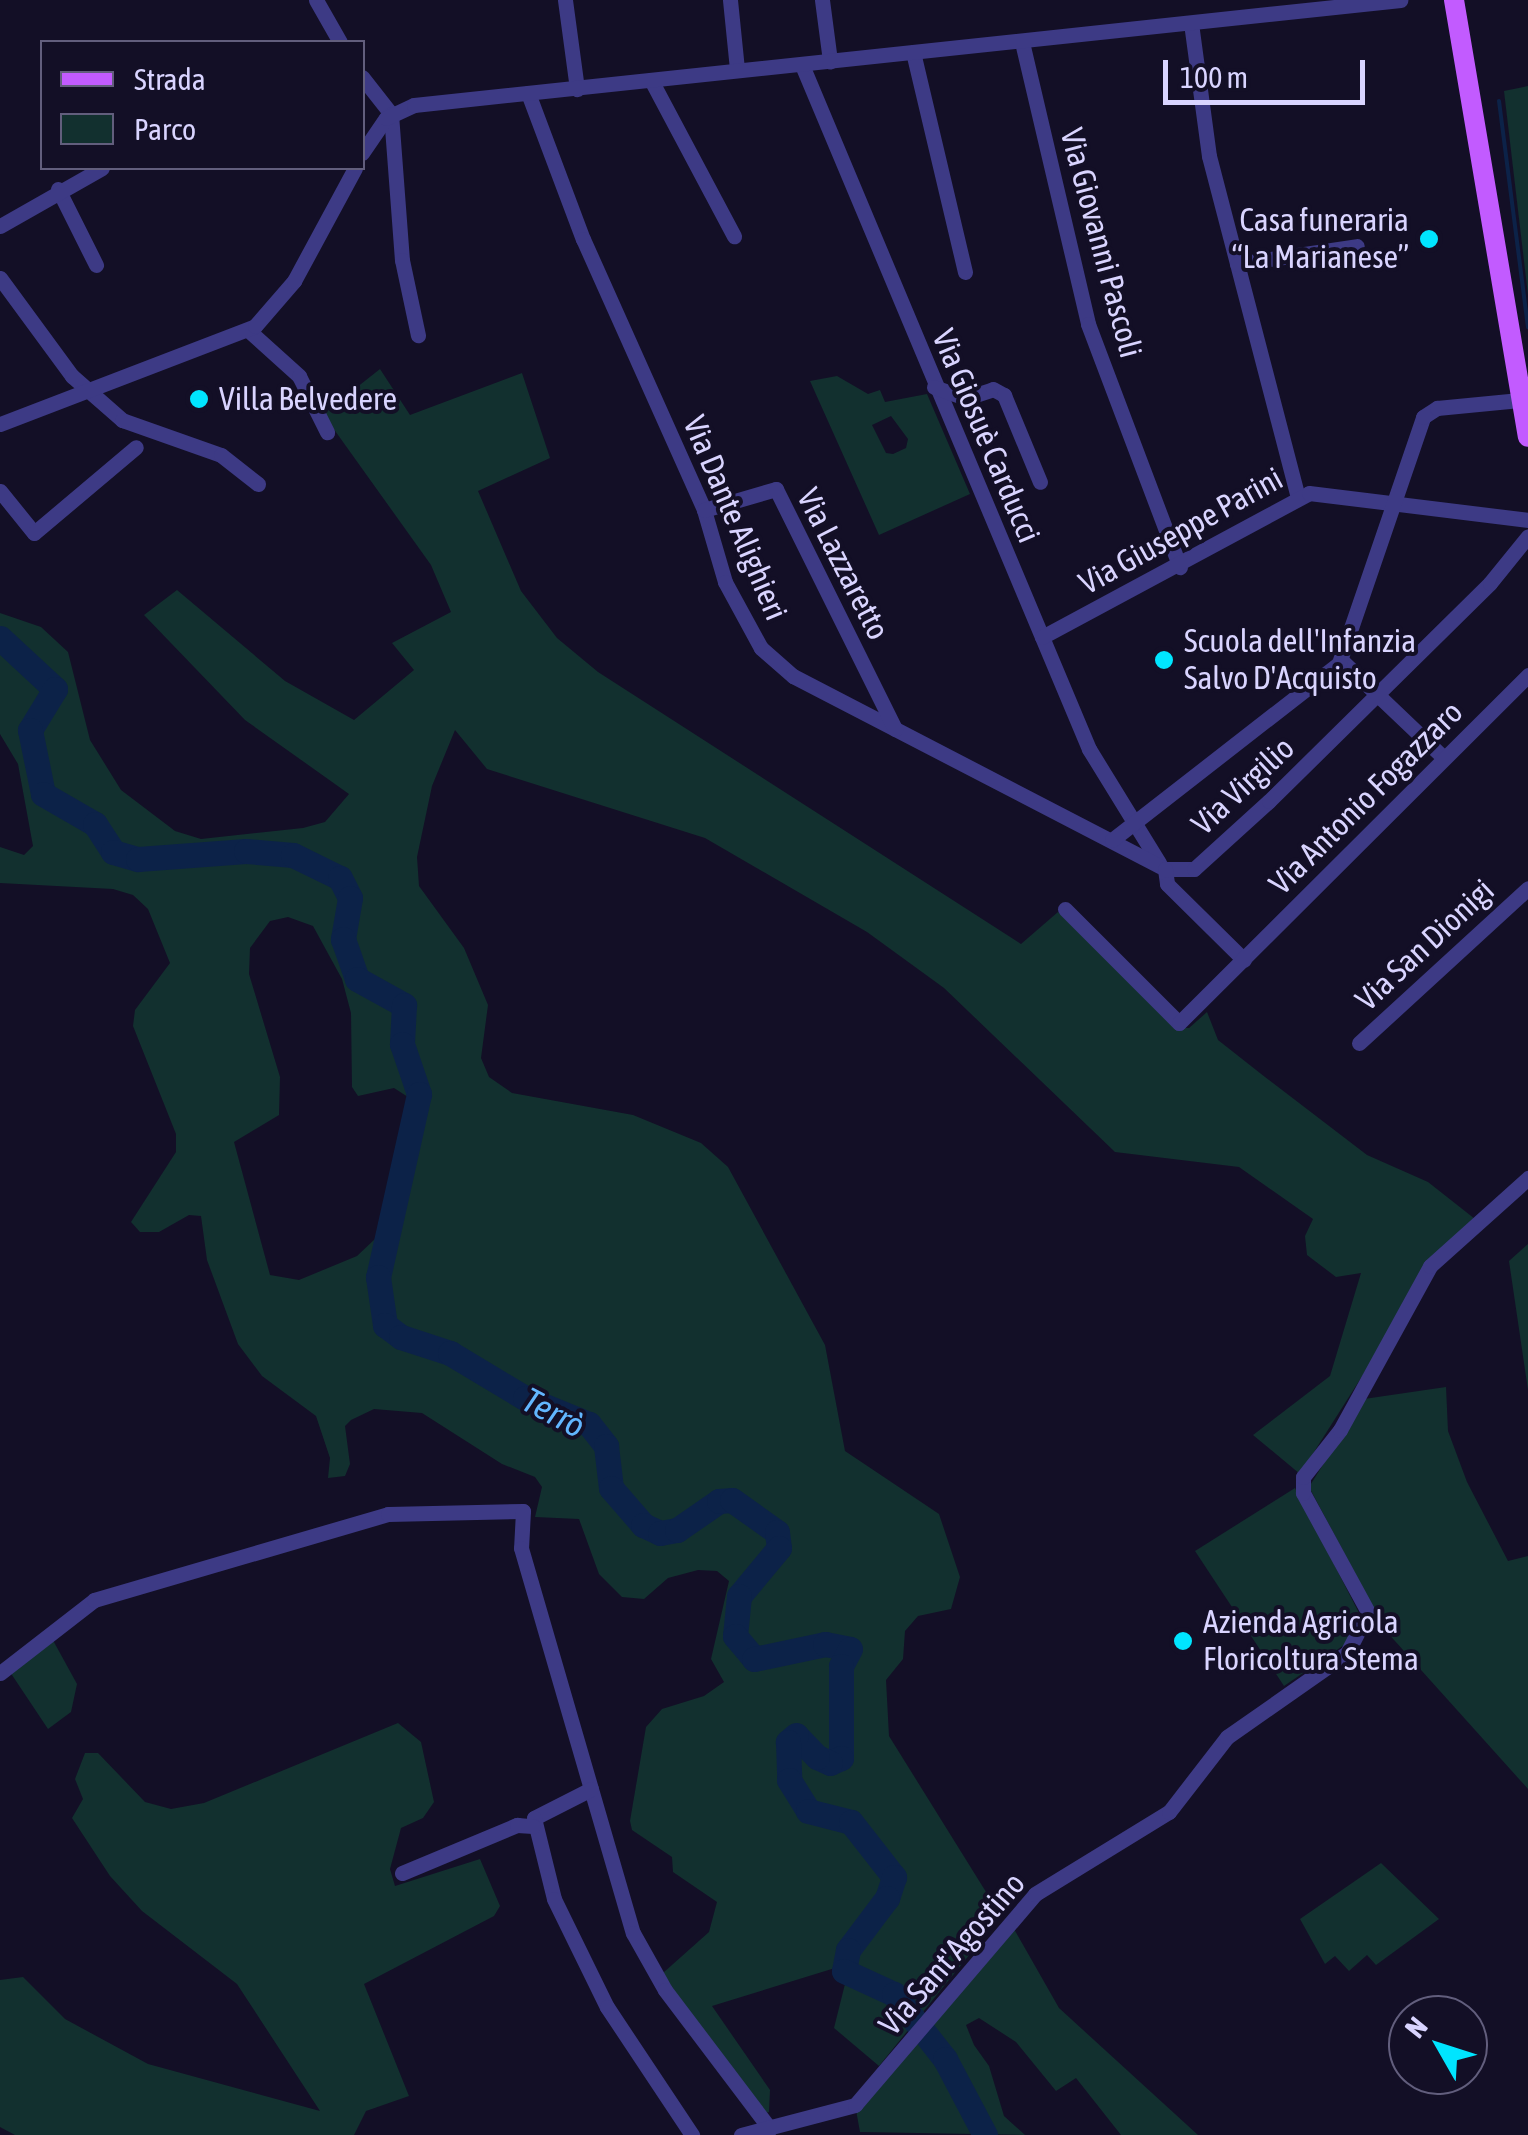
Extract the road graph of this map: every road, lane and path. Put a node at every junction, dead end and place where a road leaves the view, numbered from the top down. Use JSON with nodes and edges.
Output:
{"nodes":[{"id":1,"x":316,"y":0,"type":"edge"},
{"id":2,"x":565,"y":0,"type":"edge"},
{"id":3,"x":730,"y":0,"type":"edge"},
{"id":4,"x":822,"y":0,"type":"edge"},
{"id":5,"x":1400,"y":0,"type":"edge"},
{"id":6,"x":1454,"y":0,"type":"edge"},
{"id":7,"x":1465,"y":0,"type":"edge"},
{"id":8,"x":1192,"y":23,"type":"junction"},
{"id":9,"x":339,"y":40,"type":"edge"},
{"id":10,"x":1022,"y":42,"type":"junction"},
{"id":11,"x":913,"y":52,"type":"junction"},
{"id":12,"x":830,"y":61,"type":"junction"},
{"id":13,"x":802,"y":64,"type":"junction"},
{"id":14,"x":737,"y":69,"type":"junction"},
{"id":15,"x":651,"y":80,"type":"junction"},
{"id":16,"x":365,"y":81,"type":"edge"},
{"id":17,"x":576,"y":89,"type":"junction"},
{"id":18,"x":528,"y":92,"type":"junction"},
{"id":19,"x":390,"y":114,"type":"junction"},
{"id":20,"x":365,"y":149,"type":"edge"},
{"id":21,"x":98,"y":170,"type":"edge"},
{"id":22,"x":354,"y":170,"type":"edge"},
{"id":23,"x":58,"y":188,"type":"junction"},
{"id":24,"x":1494,"y":219,"type":"junction"},
{"id":25,"x":0,"y":226,"type":"edge"},
{"id":26,"x":734,"y":236,"type":"dead end"},
{"id":27,"x":1357,"y":246,"type":"dead end"},
{"id":28,"x":96,"y":264,"type":"dead end"},
{"id":29,"x":1237,"y":264,"type":"junction"},
{"id":30,"x":965,"y":272,"type":"dead end"},
{"id":31,"x":0,"y":278,"type":"edge"},
{"id":32,"x":248,"y":330,"type":"junction"},
{"id":33,"x":418,"y":334,"type":"dead end"},
{"id":34,"x":89,"y":386,"type":"junction"},
{"id":35,"x":934,"y":387,"type":"junction"},
{"id":36,"x":1520,"y":400,"type":"junction"},
{"id":37,"x":0,"y":424,"type":"edge"},
{"id":38,"x":327,"y":432,"type":"dead end"},
{"id":39,"x":1528,"y":437,"type":"edge"},
{"id":40,"x":136,"y":446,"type":"dead end"},
{"id":41,"x":1040,"y":482,"type":"dead end"},
{"id":42,"x":258,"y":484,"type":"dead end"},
{"id":43,"x":0,"y":491,"type":"edge"},
{"id":44,"x":1298,"y":498,"type":"junction"},
{"id":45,"x":1392,"y":502,"type":"junction"},
{"id":46,"x":704,"y":510,"type":"junction"},
{"id":47,"x":1528,"y":520,"type":"edge"},
{"id":48,"x":1528,"y":536,"type":"edge"},
{"id":49,"x":1523,"y":550,"type":"edge"},
{"id":50,"x":1180,"y":567,"type":"junction"},
{"id":51,"x":1042,"y":637,"type":"junction"},
{"id":52,"x":1341,"y":660,"type":"junction"},
{"id":53,"x":1528,"y":675,"type":"edge"},
{"id":54,"x":1379,"y":695,"type":"junction"},
{"id":55,"x":895,"y":729,"type":"junction"},
{"id":56,"x":1444,"y":758,"type":"junction"},
{"id":57,"x":1133,"y":823,"type":"junction"},
{"id":58,"x":1112,"y":840,"type":"junction"},
{"id":59,"x":1163,"y":868,"type":"junction"},
{"id":60,"x":1528,"y":888,"type":"edge"},
{"id":61,"x":1065,"y":909,"type":"dead end"},
{"id":62,"x":1244,"y":960,"type":"junction"},
{"id":63,"x":1360,"y":1043,"type":"dead end"},
{"id":64,"x":1528,"y":1178,"type":"edge"},
{"id":65,"x":0,"y":1672,"type":"edge"},
{"id":66,"x":591,"y":1789,"type":"junction"},
{"id":67,"x":533,"y":1826,"type":"junction"},
{"id":68,"x":402,"y":1874,"type":"dead end"},
{"id":69,"x":770,"y":2128,"type":"junction"},
{"id":70,"x":692,"y":2135,"type":"edge"},
{"id":71,"x":741,"y":2135,"type":"edge"}],
"edges":[{"from":1,"to":9,"type":"street"},
{"from":2,"to":17,"type":"street"},
{"from":3,"to":14,"type":"street"},
{"from":4,"to":12,"type":"street"},
{"from":5,"to":8,"type":"street"},
{"from":6,"to":24,"type":"main road"},
{"from":7,"to":24,"type":"main road"},
{"from":8,"to":10,"type":"street"},
{"from":8,"to":29,"type":"street"},
{"from":10,"to":11,"type":"street"},
{"from":10,"to":50,"type":"street","name":"Via Giovanni Pascoli"},
{"from":11,"to":12,"type":"street"},
{"from":11,"to":30,"type":"street"},
{"from":12,"to":13,"type":"street"},
{"from":13,"to":14,"type":"street"},
{"from":13,"to":35,"type":"street","name":"Via Giosuè Carducci"},
{"from":14,"to":15,"type":"street"},
{"from":15,"to":17,"type":"street"},
{"from":15,"to":26,"type":"street"},
{"from":16,"to":19,"type":"street"},
{"from":17,"to":18,"type":"street"},
{"from":18,"to":19,"type":"street"},
{"from":18,"to":46,"type":"street","name":"Via Dante Alighieri"},
{"from":19,"to":20,"type":"street"},
{"from":19,"to":33,"type":"street"},
{"from":21,"to":23,"type":"street"},
{"from":22,"to":32,"type":"street"},
{"from":23,"to":25,"type":"street"},
{"from":23,"to":28,"type":"street"},
{"from":24,"to":36,"type":"main road"},
{"from":27,"to":29,"type":"street"},
{"from":29,"to":44,"type":"street"},
{"from":31,"to":34,"type":"street"},
{"from":32,"to":34,"type":"street"},
{"from":32,"to":38,"type":"street"},
{"from":34,"to":37,"type":"street"},
{"from":34,"to":42,"type":"street"},
{"from":35,"to":41,"type":"street"},
{"from":35,"to":51,"type":"street","name":"Via Giosuè Carducci"},
{"from":36,"to":39,"type":"main road"},
{"from":36,"to":45,"type":"street"},
{"from":40,"to":43,"type":"street"},
{"from":44,"to":45,"type":"street","name":"Via Giuseppe Parini"},
{"from":44,"to":50,"type":"street","name":"Via Giuseppe Parini"},
{"from":45,"to":47,"type":"street","name":"Via Giuseppe Parini"},
{"from":45,"to":52,"type":"street"},
{"from":46,"to":55,"type":"street","name":"Via Dante Alighieri"},
{"from":46,"to":55,"type":"street","name":"Via Lazzaretto"},
{"from":48,"to":49,"type":"street","name":"Via Virgilio"},
{"from":49,"to":54,"type":"street","name":"Via Virgilio"},
{"from":50,"to":51,"type":"street","name":"Via Giuseppe Parini"},
{"from":51,"to":57,"type":"street","name":"Via Giosuè Carducci"},
{"from":52,"to":54,"type":"street"},
{"from":52,"to":57,"type":"street"},
{"from":53,"to":56,"type":"street","name":"Via Antonio Fogazzaro"},
{"from":54,"to":56,"type":"street"},
{"from":54,"to":59,"type":"street","name":"Via Virgilio"},
{"from":55,"to":58,"type":"street","name":"Via Dante Alighieri"},
{"from":56,"to":62,"type":"street","name":"Via Antonio Fogazzaro"},
{"from":57,"to":58,"type":"street"},
{"from":57,"to":59,"type":"street","name":"Via Giosuè Carducci"},
{"from":58,"to":59,"type":"street","name":"Via Dante Alighieri"},
{"from":59,"to":62,"type":"street"},
{"from":60,"to":63,"type":"street","name":"Via San Dionigi"},
{"from":61,"to":62,"type":"street","name":"Via Antonio Fogazzaro"},
{"from":64,"to":69,"type":"street","name":"Via Sant'Agostino"},
{"from":65,"to":66,"type":"street"},
{"from":66,"to":67,"type":"street"},
{"from":66,"to":69,"type":"street"},
{"from":67,"to":68,"type":"street"},
{"from":67,"to":70,"type":"street"},
{"from":69,"to":71,"type":"street","name":"Via Sant'Agostino"}]}
